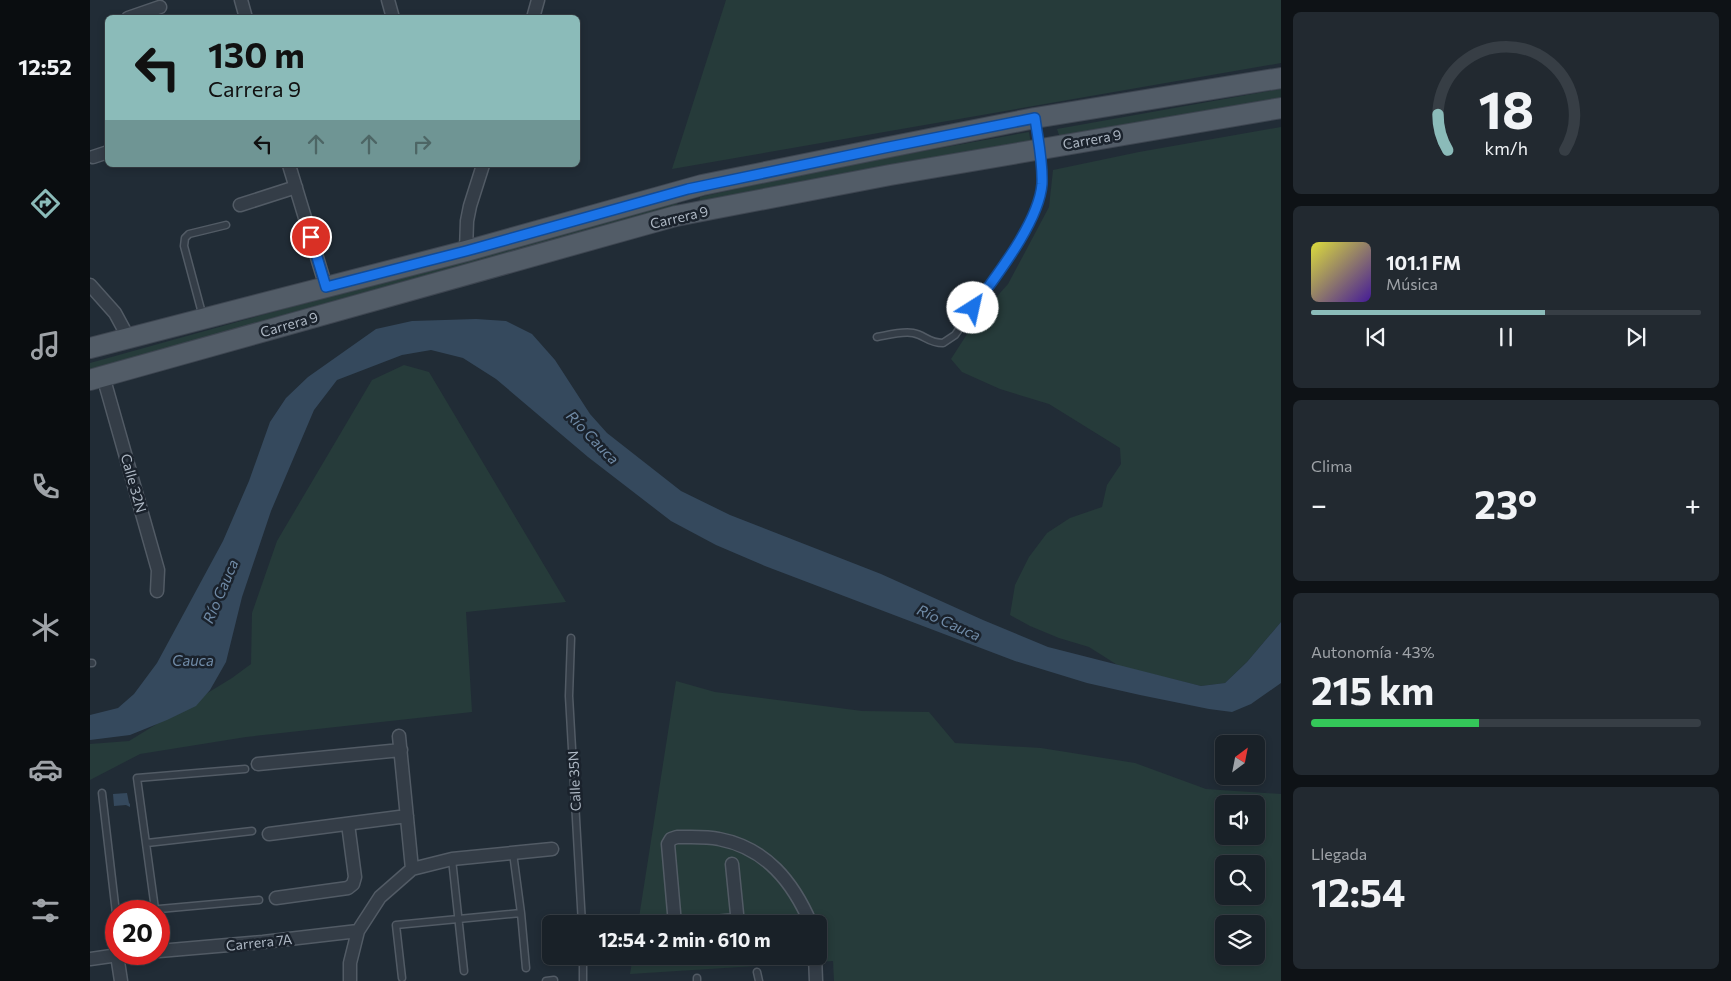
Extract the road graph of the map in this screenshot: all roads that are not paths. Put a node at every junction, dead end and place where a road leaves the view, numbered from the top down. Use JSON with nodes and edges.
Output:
{"nodes":[{"id":1,"x":241,"y":0,"type":"edge"},
{"id":2,"x":538,"y":0,"type":"edge"},
{"id":3,"x":392,"y":1,"type":"edge"},
{"id":4,"x":160,"y":7,"type":"dead end"},
{"id":5,"x":137,"y":15,"type":"edge"},
{"id":6,"x":245,"y":15,"type":"edge"},
{"id":7,"x":393,"y":15,"type":"edge"},
{"id":8,"x":533,"y":15,"type":"edge"},
{"id":9,"x":1281,"y":78,"type":"edge"},
{"id":10,"x":1281,"y":108,"type":"edge"},
{"id":11,"x":1035,"y":118,"type":"junction"},
{"id":12,"x":1040,"y":148,"type":"junction"},
{"id":13,"x":105,"y":153,"type":"edge"},
{"id":14,"x":93,"y":157,"type":"dead end"},
{"id":15,"x":290,"y":167,"type":"edge"},
{"id":16,"x":483,"y":167,"type":"edge"},
{"id":17,"x":296,"y":187,"type":"junction"},
{"id":18,"x":688,"y":189,"type":"junction"},
{"id":19,"x":240,"y":205,"type":"dead end"},
{"id":20,"x":676,"y":216,"type":"junction"},
{"id":21,"x":226,"y":225,"type":"dead end"},
{"id":22,"x":466,"y":251,"type":"junction"},
{"id":23,"x":90,"y":285,"type":"edge"},
{"id":24,"x":326,"y":287,"type":"junction"},
{"id":25,"x":203,"y":318,"type":"junction"},
{"id":26,"x":128,"y":337,"type":"junction"},
{"id":27,"x":877,"y":337,"type":"dead end"},
{"id":28,"x":90,"y":348,"type":"edge"},
{"id":29,"x":97,"y":378,"type":"edge"},
{"id":30,"x":157,"y":591,"type":"dead end"},
{"id":31,"x":571,"y":638,"type":"dead end"},
{"id":32,"x":400,"y":736,"type":"dead end"},
{"id":33,"x":401,"y":750,"type":"junction"},
{"id":34,"x":258,"y":764,"type":"dead end"},
{"id":35,"x":245,"y":769,"type":"dead end"},
{"id":36,"x":102,"y":792,"type":"dead end"},
{"id":37,"x":407,"y":816,"type":"junction"},
{"id":38,"x":348,"y":824,"type":"junction"},
{"id":39,"x":252,"y":831,"type":"dead end"},
{"id":40,"x":269,"y":834,"type":"dead end"},
{"id":41,"x":147,"y":843,"type":"junction"},
{"id":42,"x":552,"y":849,"type":"dead end"},
{"id":43,"x":513,"y":853,"type":"junction"},
{"id":44,"x":452,"y":859,"type":"junction"},
{"id":45,"x":732,"y":864,"type":"dead end"},
{"id":46,"x":412,"y":869,"type":"junction"},
{"id":47,"x":276,"y":898,"type":"dead end"},
{"id":48,"x":114,"y":900,"type":"edge"},
{"id":49,"x":154,"y":900,"type":"edge"},
{"id":50,"x":259,"y":900,"type":"dead end"},
{"id":51,"x":170,"y":908,"type":"edge"},
{"id":52,"x":521,"y":913,"type":"junction"},
{"id":53,"x":581,"y":915,"type":"edge"},
{"id":54,"x":674,"y":915,"type":"edge"},
{"id":55,"x":737,"y":915,"type":"edge"},
{"id":56,"x":807,"y":915,"type":"edge"},
{"id":57,"x":459,"y":919,"type":"junction"},
{"id":58,"x":358,"y":931,"type":"junction"},
{"id":59,"x":170,"y":950,"type":"edge"},
{"id":60,"x":105,"y":956,"type":"edge"},
{"id":61,"x":90,"y":958,"type":"edge"},
{"id":62,"x":120,"y":965,"type":"edge"},
{"id":63,"x":582,"y":965,"type":"edge"},
{"id":64,"x":815,"y":965,"type":"edge"},
{"id":65,"x":526,"y":968,"type":"dead end"},
{"id":66,"x":464,"y":971,"type":"dead end"},
{"id":67,"x":757,"y":972,"type":"dead end"},
{"id":68,"x":402,"y":978,"type":"dead end"},
{"id":69,"x":554,"y":980,"type":"edge"},
{"id":70,"x":121,"y":981,"type":"edge"},
{"id":71,"x":350,"y":981,"type":"edge"},
{"id":72,"x":546,"y":981,"type":"edge"},
{"id":73,"x":583,"y":981,"type":"edge"},
{"id":74,"x":759,"y":981,"type":"edge"},
{"id":75,"x":816,"y":981,"type":"edge"}],
"edges":[{"from":1,"to":6,"type":"street"},
{"from":2,"to":8,"type":"street"},
{"from":3,"to":7,"type":"street"},
{"from":4,"to":5,"type":"street"},
{"from":9,"to":11,"type":"main road","name":"Carrera 9"},
{"from":10,"to":12,"type":"main road","name":"Carrera 9"},
{"from":11,"to":12,"type":"lane"},
{"from":11,"to":18,"type":"main road","name":"Carrera 9"},
{"from":12,"to":20,"type":"main road","name":"Carrera 9"},
{"from":12,"to":27,"type":"lane"},
{"from":13,"to":14,"type":"street"},
{"from":15,"to":17,"type":"street"},
{"from":16,"to":22,"type":"street"},
{"from":17,"to":19,"type":"street"},
{"from":17,"to":24,"type":"street"},
{"from":18,"to":20,"type":"main road"},
{"from":18,"to":22,"type":"main road","name":"Carrera 9"},
{"from":20,"to":29,"type":"main road","name":"Carrera 9"},
{"from":21,"to":25,"type":"lane"},
{"from":22,"to":24,"type":"main road","name":"Carrera 9"},
{"from":23,"to":26,"type":"street"},
{"from":24,"to":25,"type":"main road","name":"Carrera 9"},
{"from":25,"to":26,"type":"main road","name":"Carrera 9"},
{"from":26,"to":28,"type":"main road","name":"Carrera 9"},
{"from":29,"to":30,"type":"street","name":"Calle 32N"},
{"from":31,"to":53,"type":"lane","name":"Calle 35N"},
{"from":32,"to":33,"type":"street"},
{"from":33,"to":34,"type":"street"},
{"from":33,"to":37,"type":"street"},
{"from":35,"to":41,"type":"lane"},
{"from":36,"to":48,"type":"lane"},
{"from":37,"to":38,"type":"street"},
{"from":37,"to":46,"type":"street"},
{"from":38,"to":40,"type":"street"},
{"from":38,"to":47,"type":"street"},
{"from":39,"to":41,"type":"lane"},
{"from":41,"to":49,"type":"lane"},
{"from":42,"to":43,"type":"street"},
{"from":43,"to":44,"type":"street"},
{"from":43,"to":52,"type":"lane"},
{"from":44,"to":46,"type":"street"},
{"from":44,"to":57,"type":"lane"},
{"from":45,"to":55,"type":"street"},
{"from":46,"to":58,"type":"street"},
{"from":50,"to":51,"type":"lane"},
{"from":52,"to":57,"type":"lane"},
{"from":52,"to":65,"type":"lane"},
{"from":54,"to":56,"type":"street"},
{"from":57,"to":66,"type":"lane"},
{"from":57,"to":68,"type":"lane"},
{"from":58,"to":59,"type":"street","name":"Carrera 7A"},
{"from":58,"to":71,"type":"street"},
{"from":60,"to":61,"type":"street"},
{"from":62,"to":70,"type":"street"},
{"from":63,"to":73,"type":"lane"},
{"from":64,"to":75,"type":"street"},
{"from":67,"to":74,"type":"lane"},
{"from":69,"to":72,"type":"lane"}]}
